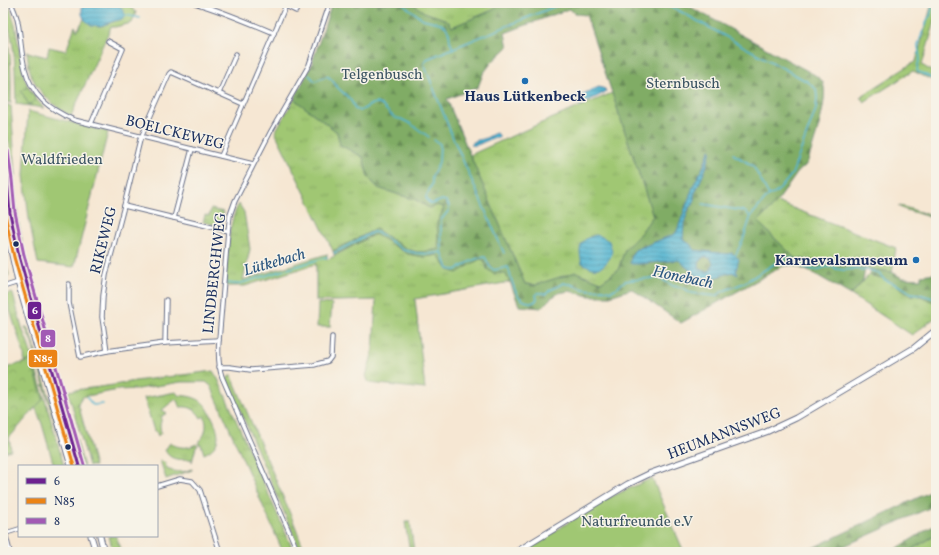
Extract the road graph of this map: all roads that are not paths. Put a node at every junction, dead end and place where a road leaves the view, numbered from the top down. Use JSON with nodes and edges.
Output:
{"nodes":[{"id":1,"x":11,"y":3,"type":"edge"},
{"id":2,"x":195,"y":3,"type":"edge"},
{"id":3,"x":280,"y":3,"type":"edge"},
{"id":4,"x":330,"y":3,"type":"edge"},
{"id":5,"x":210,"y":5,"type":"edge"},
{"id":6,"x":286,"y":6,"type":"junction"},
{"id":7,"x":296,"y":11,"type":"dead end"},
{"id":8,"x":274,"y":32,"type":"junction"},
{"id":9,"x":108,"y":41,"type":"dead end"},
{"id":10,"x":236,"y":54,"type":"dead end"},
{"id":11,"x":219,"y":93,"type":"junction"},
{"id":12,"x":243,"y":104,"type":"junction"},
{"id":13,"x":91,"y":124,"type":"junction"},
{"id":14,"x":142,"y":136,"type":"junction"},
{"id":15,"x":192,"y":149,"type":"junction"},
{"id":16,"x":3,"y":152,"type":"edge"},
{"id":17,"x":222,"y":156,"type":"junction"},
{"id":18,"x":253,"y":164,"type":"junction"},
{"id":19,"x":124,"y":206,"type":"junction"},
{"id":20,"x":3,"y":214,"type":"edge"},
{"id":21,"x":174,"y":218,"type":"junction"},
{"id":22,"x":228,"y":231,"type":"junction"},
{"id":23,"x":26,"y":280,"type":"junction"},
{"id":24,"x":18,"y":282,"type":"junction"},
{"id":25,"x":69,"y":284,"type":"dead end"},
{"id":26,"x":3,"y":287,"type":"edge"},
{"id":27,"x":166,"y":300,"type":"dead end"},
{"id":28,"x":936,"y":330,"type":"edge"},
{"id":29,"x":332,"y":337,"type":"dead end"},
{"id":30,"x":219,"y":340,"type":"junction"},
{"id":31,"x":165,"y":343,"type":"junction"},
{"id":32,"x":107,"y":351,"type":"junction"},
{"id":33,"x":219,"y":367,"type":"junction"},
{"id":34,"x":71,"y":465,"type":"edge"},
{"id":35,"x":80,"y":465,"type":"edge"},
{"id":36,"x":158,"y":486,"type":"edge"},
{"id":37,"x":18,"y":529,"type":"edge"},
{"id":38,"x":4,"y":534,"type":"edge"},
{"id":39,"x":91,"y":537,"type":"edge"},
{"id":40,"x":100,"y":537,"type":"edge"},
{"id":41,"x":10,"y":552,"type":"edge"},
{"id":42,"x":96,"y":552,"type":"edge"},
{"id":43,"x":104,"y":552,"type":"edge"},
{"id":44,"x":220,"y":552,"type":"edge"},
{"id":45,"x":298,"y":552,"type":"edge"},
{"id":46,"x":516,"y":552,"type":"edge"}],
"edges":[{"from":1,"to":13,"type":"street","name":"BOELCKEWEG"},
{"from":2,"to":5,"type":"street"},
{"from":3,"to":6,"type":"street"},
{"from":4,"to":18,"type":"street","name":"LINDBERGHWEG"},
{"from":5,"to":8,"type":"street"},
{"from":6,"to":7,"type":"street"},
{"from":6,"to":8,"type":"street"},
{"from":8,"to":12,"type":"street"},
{"from":9,"to":13,"type":"street"},
{"from":10,"to":11,"type":"street"},
{"from":11,"to":12,"type":"street"},
{"from":11,"to":14,"type":"street","name":"RIKEWEG"},
{"from":12,"to":17,"type":"street"},
{"from":13,"to":14,"type":"street","name":"BOELCKEWEG"},
{"from":14,"to":15,"type":"street","name":"BOELCKEWEG"},
{"from":14,"to":19,"type":"street","name":"RIKEWEG"},
{"from":15,"to":17,"type":"street","name":"BOELCKEWEG"},
{"from":15,"to":21,"type":"street"},
{"from":16,"to":23,"type":"main road"},
{"from":17,"to":18,"type":"street","name":"BOELCKEWEG"},
{"from":18,"to":22,"type":"street","name":"LINDBERGHWEG"},
{"from":19,"to":21,"type":"street"},
{"from":19,"to":32,"type":"street","name":"RIKEWEG"},
{"from":20,"to":24,"type":"main road"},
{"from":21,"to":22,"type":"street"},
{"from":22,"to":30,"type":"street","name":"LINDBERGHWEG"},
{"from":23,"to":24,"type":"street"},
{"from":23,"to":35,"type":"main road"},
{"from":24,"to":26,"type":"street"},
{"from":24,"to":34,"type":"main road"},
{"from":25,"to":32,"type":"street"},
{"from":27,"to":31,"type":"street"},
{"from":28,"to":46,"type":"main road","name":"HEUMANNSWEG"},
{"from":29,"to":33,"type":"street"},
{"from":30,"to":31,"type":"street"},
{"from":30,"to":33,"type":"street","name":"LINDBERGHWEG"},
{"from":31,"to":32,"type":"street"},
{"from":33,"to":45,"type":"street","name":"LINDBERGHWEG"},
{"from":36,"to":44,"type":"street"},
{"from":37,"to":38,"type":"street"},
{"from":38,"to":41,"type":"street"},
{"from":39,"to":42,"type":"main road"},
{"from":40,"to":43,"type":"main road"}]}
